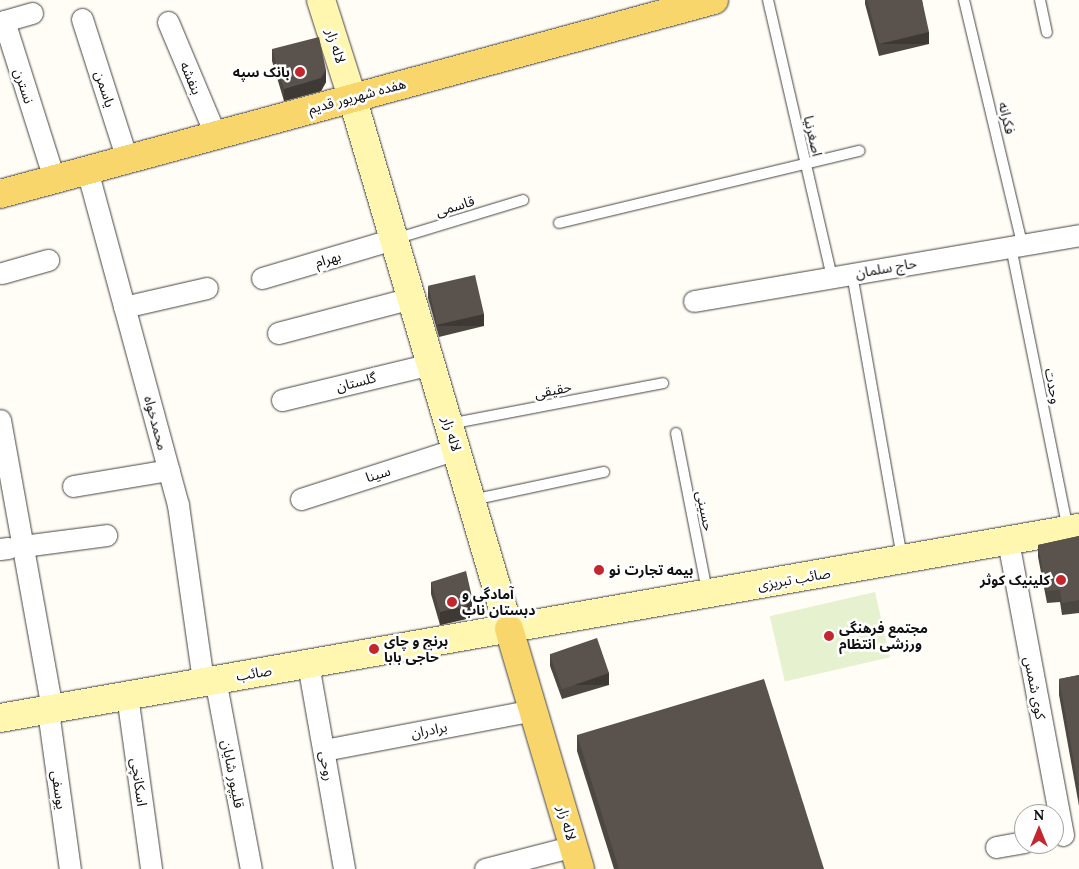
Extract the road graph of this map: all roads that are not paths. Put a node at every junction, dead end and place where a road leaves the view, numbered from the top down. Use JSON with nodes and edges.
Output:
{"nodes":[{"id":1,"x":768,"y":0,"type":"edge"},
{"id":2,"x":964,"y":0,"type":"edge"},
{"id":3,"x":1040,"y":0,"type":"edge"},
{"id":4,"x":324,"y":1,"type":"edge"},
{"id":5,"x":698,"y":2,"type":"edge"},
{"id":6,"x":32,"y":13,"type":"dead end"},
{"id":7,"x":82,"y":19,"type":"dead end"},
{"id":8,"x":168,"y":22,"type":"dead end"},
{"id":9,"x":1047,"y":32,"type":"dead end"},
{"id":10,"x":352,"y":97,"type":"junction"},
{"id":11,"x":215,"y":134,"type":"junction"},
{"id":12,"x":860,"y":151,"type":"dead end"},
{"id":13,"x":128,"y":159,"type":"junction"},
{"id":14,"x":806,"y":164,"type":"junction"},
{"id":15,"x":87,"y":170,"type":"junction"},
{"id":16,"x":54,"y":179,"type":"junction"},
{"id":17,"x":0,"y":194,"type":"edge"},
{"id":18,"x":523,"y":200,"type":"dead end"},
{"id":19,"x":559,"y":223,"type":"dead end"},
{"id":20,"x":1079,"y":235,"type":"edge"},
{"id":21,"x":394,"y":239,"type":"junction"},
{"id":22,"x":1017,"y":245,"type":"junction"},
{"id":23,"x":48,"y":260,"type":"dead end"},
{"id":24,"x":1,"y":271,"type":"edge"},
{"id":25,"x":842,"y":276,"type":"junction"},
{"id":26,"x":262,"y":278,"type":"dead end"},
{"id":27,"x":207,"y":288,"type":"dead end"},
{"id":28,"x":412,"y":298,"type":"junction"},
{"id":29,"x":694,"y":301,"type":"dead end"},
{"id":30,"x":124,"y":307,"type":"junction"},
{"id":31,"x":278,"y":333,"type":"dead end"},
{"id":32,"x":431,"y":364,"type":"junction"},
{"id":33,"x":663,"y":383,"type":"dead end"},
{"id":34,"x":282,"y":400,"type":"dead end"},
{"id":35,"x":0,"y":420,"type":"edge"},
{"id":36,"x":676,"y":433,"type":"dead end"},
{"id":37,"x":452,"y":437,"type":"junction"},
{"id":38,"x":169,"y":470,"type":"junction"},
{"id":39,"x":604,"y":472,"type":"dead end"},
{"id":40,"x":73,"y":486,"type":"dead end"},
{"id":41,"x":301,"y":499,"type":"dead end"},
{"id":42,"x":471,"y":500,"type":"junction"},
{"id":43,"x":1073,"y":529,"type":"edge"},
{"id":44,"x":106,"y":534,"type":"dead end"},
{"id":45,"x":1008,"y":541,"type":"junction"},
{"id":46,"x":10,"y":547,"type":"edge"},
{"id":47,"x":902,"y":560,"type":"junction"},
{"id":48,"x":707,"y":594,"type":"junction"},
{"id":49,"x":509,"y":629,"type":"junction"},
{"id":50,"x":308,"y":664,"type":"junction"},
{"id":51,"x":209,"y":680,"type":"junction"},
{"id":52,"x":128,"y":695,"type":"junction"},
{"id":53,"x":50,"y":710,"type":"junction"},
{"id":54,"x":533,"y":710,"type":"junction"},
{"id":55,"x":0,"y":718,"type":"edge"},
{"id":56,"x":324,"y":750,"type":"junction"},
{"id":57,"x":1065,"y":834,"type":"edge"},
{"id":58,"x":1014,"y":844,"type":"edge"},
{"id":59,"x":996,"y":847,"type":"dead end"},
{"id":60,"x":577,"y":858,"type":"edge"},
{"id":61,"x":70,"y":869,"type":"edge"},
{"id":62,"x":150,"y":869,"type":"edge"},
{"id":63,"x":251,"y":869,"type":"edge"},
{"id":64,"x":344,"y":869,"type":"edge"},
{"id":65,"x":485,"y":869,"type":"edge"}],
"edges":[{"from":1,"to":14,"type":"lane","name":"اصغرنیا"},
{"from":2,"to":22,"type":"lane","name":"فکرانه"},
{"from":3,"to":9,"type":"lane"},
{"from":4,"to":10,"type":"main road","name":"لاله زار"},
{"from":5,"to":10,"type":"main road","name":"هفده شهریور قدیم"},
{"from":6,"to":16,"type":"street","name":"نسترن"},
{"from":7,"to":13,"type":"street","name":"یاسمن"},
{"from":8,"to":11,"type":"street","name":"بنفشه"},
{"from":10,"to":11,"type":"main road","name":"هفده شهریور قدیم"},
{"from":10,"to":21,"type":"main road","name":"لاله زار"},
{"from":11,"to":13,"type":"main road","name":"هفده شهریور قدیم"},
{"from":12,"to":14,"type":"lane"},
{"from":13,"to":15,"type":"main road","name":"هفده شهریور قدیم"},
{"from":14,"to":19,"type":"lane"},
{"from":14,"to":25,"type":"lane","name":"اصغرنیا"},
{"from":15,"to":16,"type":"main road","name":"هفده شهریور قدیم"},
{"from":15,"to":30,"type":"street","name":"محمدخواه"},
{"from":16,"to":17,"type":"main road","name":"هفده شهریور قدیم"},
{"from":18,"to":21,"type":"lane","name":"قاسمی"},
{"from":20,"to":22,"type":"street","name":"حاج سلمان"},
{"from":21,"to":26,"type":"street","name":"بهرام"},
{"from":21,"to":28,"type":"main road","name":"لاله زار"},
{"from":22,"to":25,"type":"street","name":"حاج سلمان"},
{"from":22,"to":43,"type":"lane","name":"وحدت"},
{"from":23,"to":24,"type":"street"},
{"from":25,"to":29,"type":"street","name":"حاج سلمان"},
{"from":25,"to":47,"type":"lane","name":"اصغرنیا"},
{"from":27,"to":30,"type":"street"},
{"from":28,"to":31,"type":"street"},
{"from":28,"to":32,"type":"main road","name":"لاله زار"},
{"from":30,"to":38,"type":"street","name":"محمدخواه"},
{"from":32,"to":34,"type":"street","name":"گلستان"},
{"from":32,"to":37,"type":"main road","name":"لاله زار"},
{"from":33,"to":37,"type":"lane","name":"حقیقی"},
{"from":35,"to":46,"type":"street","name":"یوسفی"},
{"from":36,"to":48,"type":"lane","name":"حسینی"},
{"from":37,"to":41,"type":"street","name":"سینا"},
{"from":37,"to":42,"type":"main road","name":"لاله زار"},
{"from":38,"to":40,"type":"street"},
{"from":38,"to":51,"type":"street","name":"محمدخواه"},
{"from":39,"to":42,"type":"lane"},
{"from":42,"to":49,"type":"main road","name":"لاله زار"},
{"from":43,"to":45,"type":"main road","name":"صائب تبریزی"},
{"from":44,"to":46,"type":"street"},
{"from":45,"to":47,"type":"main road","name":"صائب تبریزی"},
{"from":45,"to":57,"type":"street","name":"کوی شمس"},
{"from":46,"to":53,"type":"street","name":"یوسفی"},
{"from":47,"to":48,"type":"main road","name":"صائب تبریزی"},
{"from":48,"to":49,"type":"main road","name":"صائب تبریزی"},
{"from":49,"to":50,"type":"main road","name":"صائب"},
{"from":49,"to":54,"type":"main road","name":"لاله زار"},
{"from":50,"to":51,"type":"main road","name":"صائب"},
{"from":50,"to":56,"type":"street","name":"روحی"},
{"from":51,"to":52,"type":"main road","name":"صائب"},
{"from":51,"to":63,"type":"street","name":"قلیپور شایان"},
{"from":52,"to":53,"type":"main road","name":"صائب"},
{"from":52,"to":62,"type":"street","name":"اسکانچی"},
{"from":53,"to":55,"type":"main road","name":"صائب"},
{"from":53,"to":61,"type":"street","name":"یوسفی"},
{"from":54,"to":56,"type":"street","name":"برادران"},
{"from":54,"to":60,"type":"main road","name":"لاله زار"},
{"from":56,"to":64,"type":"street","name":"روحی"},
{"from":58,"to":59,"type":"street"},
{"from":60,"to":65,"type":"street"}]}
